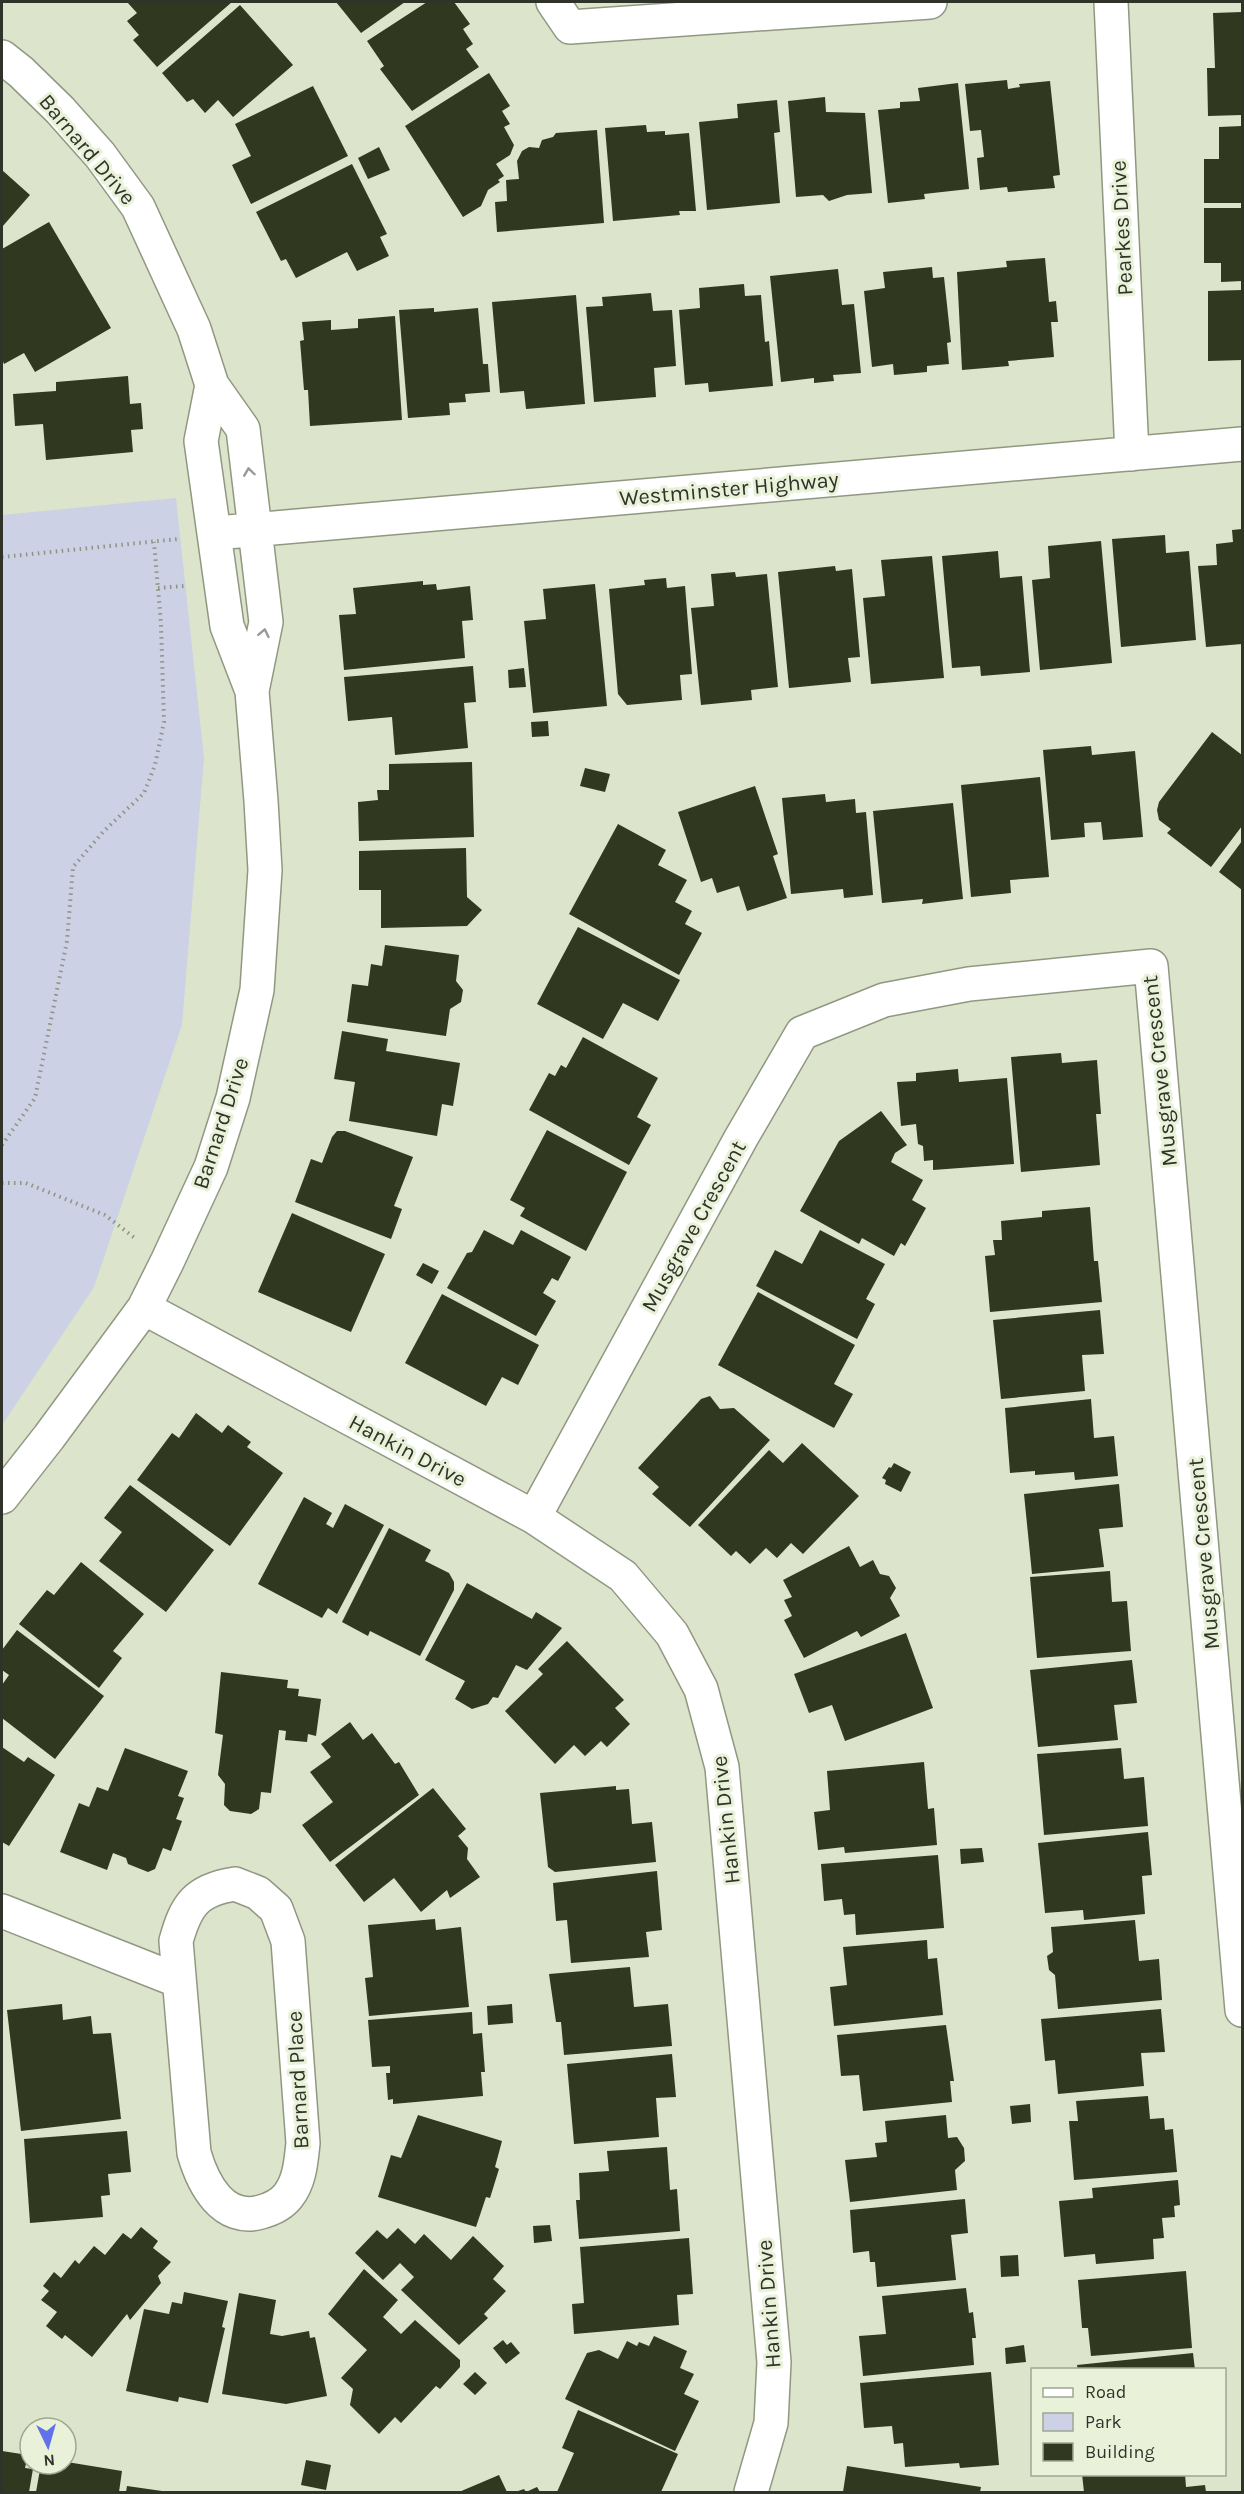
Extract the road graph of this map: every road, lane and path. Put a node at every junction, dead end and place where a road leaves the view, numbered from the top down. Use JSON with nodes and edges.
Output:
{"nodes":[{"id":1,"x":554,"y":2,"type":"edge"},
{"id":2,"x":930,"y":2,"type":"edge"},
{"id":3,"x":1111,"y":2,"type":"edge"},
{"id":4,"x":2,"y":57,"type":"edge"},
{"id":5,"x":212,"y":386,"type":"junction"},
{"id":6,"x":1242,"y":444,"type":"edge"},
{"id":7,"x":1132,"y":454,"type":"junction"},
{"id":8,"x":257,"y":530,"type":"junction"},
{"id":9,"x":202,"y":536,"type":"junction"},
{"id":10,"x":154,"y":542,"type":"junction"},
{"id":11,"x":2,"y":557,"type":"edge"},
{"id":12,"x":252,"y":691,"type":"junction"},
{"id":13,"x":2,"y":1145,"type":"edge"},
{"id":14,"x":2,"y":1183,"type":"edge"},
{"id":15,"x":140,"y":1243,"type":"dead end"},
{"id":16,"x":144,"y":1308,"type":"junction"},
{"id":17,"x":2,"y":1497,"type":"edge"},
{"id":18,"x":534,"y":1517,"type":"junction"},
{"id":19,"x":2,"y":1911,"type":"edge"},
{"id":20,"x":179,"y":1982,"type":"junction"},
{"id":21,"x":1242,"y":2010,"type":"edge"},
{"id":22,"x":751,"y":2493,"type":"edge"}],
"edges":[{"from":1,"to":2,"type":"street"},
{"from":3,"to":7,"type":"street","name":"Pearkes Drive"},
{"from":4,"to":5,"type":"street","name":"Barnard Drive"},
{"from":8,"to":5,"type":"street","name":"Barnard Drive","one_way":true},
{"from":5,"to":9,"type":"street","name":"Barnard Drive"},
{"from":6,"to":7,"type":"street","name":"Westminster Highway"},
{"from":7,"to":8,"type":"street","name":"Westminster Highway"},
{"from":8,"to":9,"type":"street","name":"Westminster Highway"},
{"from":12,"to":8,"type":"street","name":"Barnard Drive","one_way":true},
{"from":9,"to":10,"type":"path"},
{"from":9,"to":12,"type":"street","name":"Barnard Drive"},
{"from":10,"to":11,"type":"path"},
{"from":10,"to":13,"type":"path"},
{"from":12,"to":16,"type":"street","name":"Barnard Drive"},
{"from":14,"to":15,"type":"path"},
{"from":16,"to":17,"type":"street","name":"Barnard Drive"},
{"from":16,"to":18,"type":"street","name":"Hankin Drive"},
{"from":18,"to":21,"type":"street","name":"Musgrave Crescent"},
{"from":18,"to":22,"type":"street","name":"Hankin Drive"},
{"from":19,"to":20,"type":"street"},
{"from":20,"to":20,"type":"street","name":"Barnard Place"}]}
